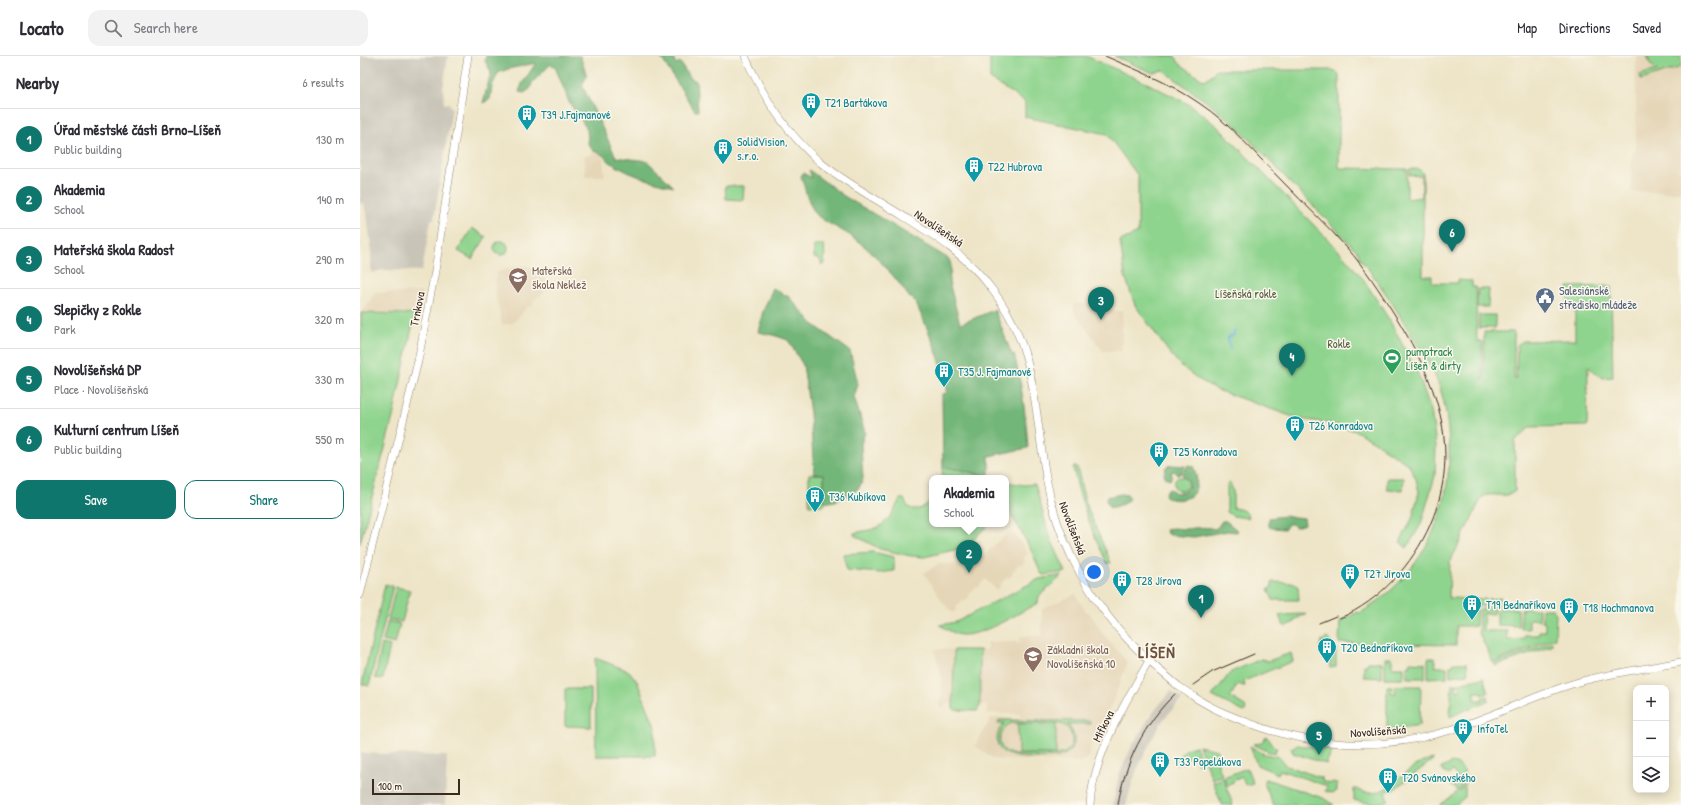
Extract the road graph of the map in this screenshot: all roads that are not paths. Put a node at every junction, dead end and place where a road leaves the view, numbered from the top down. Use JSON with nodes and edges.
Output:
{"nodes":[{"id":1,"x":468,"y":56,"type":"edge"},
{"id":2,"x":745,"y":56,"type":"edge"},
{"id":3,"x":360,"y":595,"type":"edge"},
{"id":4,"x":1149,"y":661,"type":"junction"},
{"id":5,"x":1681,"y":662,"type":"edge"},
{"id":6,"x":1090,"y":805,"type":"edge"}],
"edges":[{"from":1,"to":3,"type":"street","name":"Trnkova"},
{"from":2,"to":4,"type":"street","name":"Novolíšeňská"},
{"from":4,"to":5,"type":"street","name":"Novolíšeňská","bridge":true},
{"from":4,"to":6,"type":"street","name":"Mifkova"}]}
